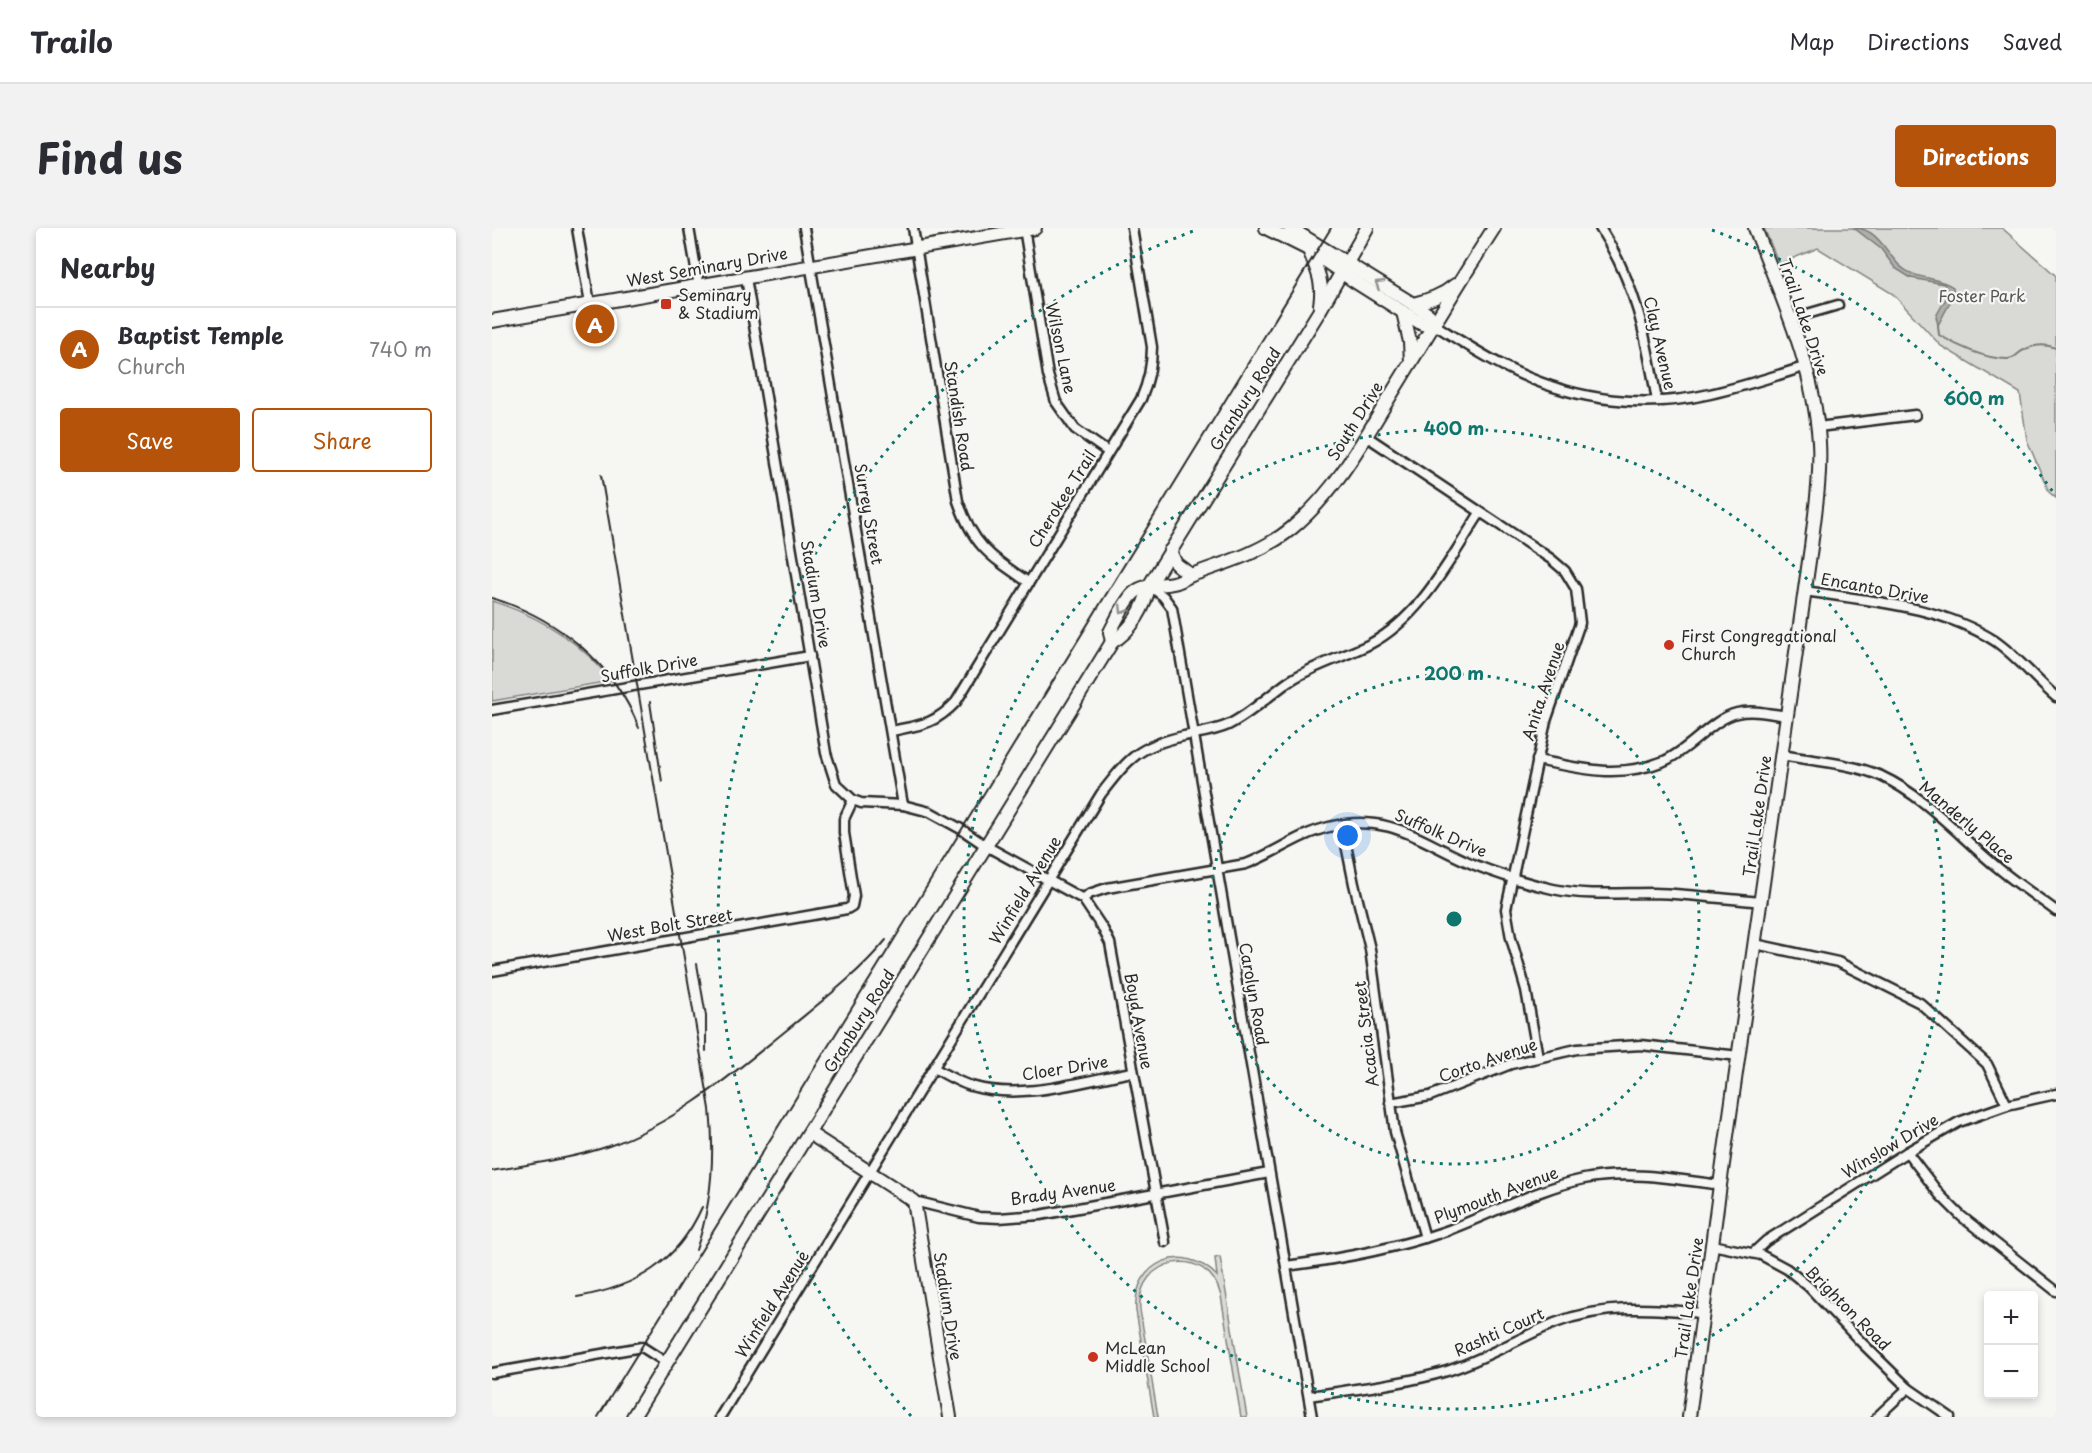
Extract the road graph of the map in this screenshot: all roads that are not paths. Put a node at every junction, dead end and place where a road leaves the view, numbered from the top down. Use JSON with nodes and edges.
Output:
{"nodes":[{"id":1,"x":577,"y":228,"type":"edge"},
{"id":2,"x":689,"y":228,"type":"edge"},
{"id":3,"x":804,"y":228,"type":"edge"},
{"id":4,"x":913,"y":228,"type":"edge"},
{"id":5,"x":1132,"y":228,"type":"edge"},
{"id":6,"x":1266,"y":228,"type":"edge"},
{"id":7,"x":1290,"y":228,"type":"edge"},
{"id":8,"x":1367,"y":228,"type":"edge"},
{"id":9,"x":1494,"y":228,"type":"edge"},
{"id":10,"x":1600,"y":228,"type":"edge"},
{"id":11,"x":1755,"y":228,"type":"edge"},
{"id":12,"x":1028,"y":229,"type":"edge"},
{"id":13,"x":917,"y":248,"type":"junction"},
{"id":14,"x":1308,"y":249,"type":"junction"},
{"id":15,"x":811,"y":267,"type":"junction"},
{"id":16,"x":1343,"y":268,"type":"junction"},
{"id":17,"x":746,"y":278,"type":"junction"},
{"id":18,"x":1460,"y":280,"type":"junction"},
{"id":19,"x":699,"y":286,"type":"junction"},
{"id":20,"x":590,"y":304,"type":"junction"},
{"id":21,"x":1838,"y":304,"type":"dead end"},
{"id":22,"x":1408,"y":308,"type":"junction"},
{"id":23,"x":1320,"y":310,"type":"junction"},
{"id":24,"x":1791,"y":319,"type":"junction"},
{"id":25,"x":492,"y":321,"type":"edge"},
{"id":26,"x":1435,"y":325,"type":"junction"},
{"id":27,"x":1412,"y":362,"type":"junction"},
{"id":28,"x":1806,"y":366,"type":"junction"},
{"id":29,"x":1657,"y":401,"type":"junction"},
{"id":30,"x":1915,"y":415,"type":"dead end"},
{"id":31,"x":1818,"y":427,"type":"junction"},
{"id":32,"x":1366,"y":436,"type":"junction"},
{"id":33,"x":1108,"y":452,"type":"junction"},
{"id":34,"x":1480,"y":513,"type":"junction"},
{"id":35,"x":1170,"y":551,"type":"junction"},
{"id":36,"x":1191,"y":575,"type":"junction"},
{"id":37,"x":1028,"y":582,"type":"junction"},
{"id":38,"x":1149,"y":586,"type":"junction"},
{"id":39,"x":1805,"y":591,"type":"junction"},
{"id":40,"x":810,"y":656,"type":"junction"},
{"id":41,"x":2056,"y":697,"type":"edge"},
{"id":42,"x":492,"y":710,"type":"edge"},
{"id":43,"x":1787,"y":716,"type":"junction"},
{"id":44,"x":891,"y":731,"type":"junction"},
{"id":45,"x":1195,"y":734,"type":"junction"},
{"id":46,"x":1782,"y":755,"type":"junction"},
{"id":47,"x":1537,"y":760,"type":"junction"},
{"id":48,"x":853,"y":800,"type":"junction"},
{"id":49,"x":903,"y":806,"type":"junction"},
{"id":50,"x":1342,"y":825,"type":"junction"},
{"id":51,"x":986,"y":846,"type":"junction"},
{"id":52,"x":1218,"y":869,"type":"junction"},
{"id":53,"x":1512,"y":878,"type":"junction"},
{"id":54,"x":1048,"y":881,"type":"junction"},
{"id":55,"x":1083,"y":899,"type":"junction"},
{"id":56,"x":1762,"y":902,"type":"junction"},
{"id":57,"x":2056,"y":911,"type":"edge"},
{"id":58,"x":1755,"y":944,"type":"junction"},
{"id":59,"x":492,"y":971,"type":"edge"},
{"id":60,"x":1739,"y":1056,"type":"junction"},
{"id":61,"x":1538,"y":1057,"type":"junction"},
{"id":62,"x":934,"y":1068,"type":"junction"},
{"id":63,"x":1132,"y":1072,"type":"junction"},
{"id":64,"x":2056,"y":1094,"type":"edge"},
{"id":65,"x":1390,"y":1103,"type":"junction"},
{"id":66,"x":2007,"y":1105,"type":"junction"},
{"id":67,"x":809,"y":1132,"type":"junction"},
{"id":68,"x":1907,"y":1152,"type":"junction"},
{"id":69,"x":870,"y":1171,"type":"junction"},
{"id":70,"x":1269,"y":1173,"type":"junction"},
{"id":71,"x":1720,"y":1185,"type":"junction"},
{"id":72,"x":1156,"y":1194,"type":"junction"},
{"id":73,"x":914,"y":1201,"type":"junction"},
{"id":74,"x":1425,"y":1238,"type":"junction"},
{"id":75,"x":1164,"y":1242,"type":"dead end"},
{"id":76,"x":1712,"y":1245,"type":"junction"},
{"id":77,"x":1753,"y":1253,"type":"junction"},
{"id":78,"x":1286,"y":1266,"type":"junction"},
{"id":79,"x":2056,"y":1291,"type":"edge"},
{"id":80,"x":1703,"y":1313,"type":"junction"},
{"id":81,"x":667,"y":1363,"type":"junction"},
{"id":82,"x":492,"y":1373,"type":"edge"},
{"id":83,"x":1908,"y":1388,"type":"junction"},
{"id":84,"x":1308,"y":1396,"type":"junction"},
{"id":85,"x":633,"y":1417,"type":"edge"},
{"id":86,"x":720,"y":1417,"type":"edge"},
{"id":87,"x":950,"y":1417,"type":"edge"},
{"id":88,"x":1312,"y":1417,"type":"edge"},
{"id":89,"x":1689,"y":1417,"type":"edge"},
{"id":90,"x":1877,"y":1417,"type":"edge"},
{"id":91,"x":1950,"y":1417,"type":"edge"}],
"edges":[{"from":1,"to":20,"type":"street"},
{"from":2,"to":19,"type":"street"},
{"from":3,"to":15,"type":"street","name":"Surrey Street"},
{"from":4,"to":13,"type":"street","name":"Standish Road"},
{"from":5,"to":33,"type":"street","name":"Cherokee Trail"},
{"from":6,"to":14,"type":"street"},
{"from":7,"to":16,"type":"street"},
{"from":8,"to":16,"type":"street","name":"Granbury Road"},
{"from":9,"to":18,"type":"street","name":"South Drive"},
{"from":10,"to":29,"type":"street","name":"Clay Avenue"},
{"from":11,"to":24,"type":"street","name":"Trail Lake Drive"},
{"from":12,"to":13,"type":"street","name":"West Seminary Drive"},
{"from":12,"to":33,"type":"street","name":"Wilson Lane"},
{"from":13,"to":15,"type":"street","name":"West Seminary Drive"},
{"from":13,"to":37,"type":"street","name":"Standish Road"},
{"from":14,"to":16,"type":"street"},
{"from":14,"to":23,"type":"street"},
{"from":15,"to":17,"type":"street","name":"West Seminary Drive"},
{"from":15,"to":44,"type":"street","name":"Surrey Street"},
{"from":16,"to":22,"type":"street"},
{"from":16,"to":23,"type":"street","name":"Granbury Road"},
{"from":17,"to":19,"type":"street","name":"West Seminary Drive"},
{"from":17,"to":40,"type":"street","name":"Stadium Drive"},
{"from":18,"to":22,"type":"street"},
{"from":18,"to":26,"type":"street","name":"South Drive"},
{"from":19,"to":20,"type":"street","name":"West Seminary Drive"},
{"from":20,"to":25,"type":"street","name":"West Seminary Drive"},
{"from":21,"to":24,"type":"street"},
{"from":22,"to":26,"type":"street"},
{"from":22,"to":27,"type":"street"},
{"from":23,"to":35,"type":"street","name":"Granbury Road"},
{"from":24,"to":28,"type":"street","name":"Trail Lake Drive"},
{"from":26,"to":27,"type":"street","name":"South Drive"},
{"from":26,"to":29,"type":"street"},
{"from":27,"to":32,"type":"street","name":"South Drive"},
{"from":28,"to":29,"type":"street"},
{"from":28,"to":31,"type":"street","name":"Trail Lake Drive"},
{"from":30,"to":31,"type":"street"},
{"from":31,"to":39,"type":"street","name":"Trail Lake Drive"},
{"from":32,"to":34,"type":"street","name":"Anita Avenue"},
{"from":32,"to":36,"type":"street","name":"South Drive"},
{"from":33,"to":37,"type":"street","name":"Cherokee Trail"},
{"from":34,"to":45,"type":"street","name":"Winfield Avenue"},
{"from":34,"to":47,"type":"street","name":"Anita Avenue"},
{"from":35,"to":36,"type":"street"},
{"from":35,"to":38,"type":"street","name":"Granbury Road"},
{"from":36,"to":38,"type":"street","name":"South Drive"},
{"from":37,"to":44,"type":"street","name":"Cherokee Trail"},
{"from":38,"to":45,"type":"street","name":"Carolyn Road"},
{"from":38,"to":51,"type":"street","name":"Granbury Road"},
{"from":39,"to":41,"type":"street","name":"Encanto Drive"},
{"from":39,"to":43,"type":"street","name":"Trail Lake Drive"},
{"from":40,"to":42,"type":"street","name":"Suffolk Drive"},
{"from":40,"to":48,"type":"street","name":"Stadium Drive"},
{"from":43,"to":46,"type":"street","name":"Trail Lake Drive"},
{"from":43,"to":47,"type":"street"},
{"from":44,"to":49,"type":"street","name":"Surrey Street"},
{"from":45,"to":52,"type":"street","name":"Carolyn Road"},
{"from":45,"to":54,"type":"street","name":"Winfield Avenue"},
{"from":46,"to":56,"type":"street","name":"Trail Lake Drive"},
{"from":46,"to":57,"type":"street","name":"Manderly Place"},
{"from":47,"to":53,"type":"street","name":"Anita Avenue"},
{"from":48,"to":49,"type":"street"},
{"from":48,"to":59,"type":"street","name":"West Bolt Street"},
{"from":49,"to":51,"type":"street"},
{"from":50,"to":52,"type":"street","name":"Suffolk Drive"},
{"from":50,"to":53,"type":"street","name":"Suffolk Drive"},
{"from":50,"to":65,"type":"street","name":"Acacia Street"},
{"from":51,"to":54,"type":"street"},
{"from":51,"to":67,"type":"street","name":"Granbury Road"},
{"from":52,"to":55,"type":"street","name":"Suffolk Drive"},
{"from":52,"to":70,"type":"street","name":"Carolyn Road"},
{"from":53,"to":56,"type":"street","name":"Suffolk Drive"},
{"from":53,"to":61,"type":"street","name":"Anita Avenue"},
{"from":54,"to":55,"type":"street","name":"Boyd Avenue"},
{"from":54,"to":62,"type":"street","name":"Winfield Avenue"},
{"from":55,"to":63,"type":"street","name":"Boyd Avenue"},
{"from":56,"to":58,"type":"street","name":"Trail Lake Drive"},
{"from":58,"to":60,"type":"street","name":"Trail Lake Drive"},
{"from":58,"to":66,"type":"street"},
{"from":60,"to":61,"type":"street","name":"Corto Avenue"},
{"from":60,"to":71,"type":"street","name":"Trail Lake Drive"},
{"from":61,"to":65,"type":"street","name":"Corto Avenue"},
{"from":62,"to":63,"type":"street","name":"Cloer Drive"},
{"from":62,"to":69,"type":"street","name":"Winfield Avenue"},
{"from":63,"to":72,"type":"street","name":"Boyd Avenue"},
{"from":64,"to":66,"type":"street","name":"Winslow Drive"},
{"from":65,"to":74,"type":"street","name":"Acacia Street"},
{"from":66,"to":68,"type":"street","name":"Winslow Drive"},
{"from":67,"to":69,"type":"street","name":"Brady Avenue"},
{"from":67,"to":81,"type":"street","name":"Granbury Road"},
{"from":68,"to":77,"type":"street","name":"Winslow Drive"},
{"from":68,"to":79,"type":"street"},
{"from":69,"to":73,"type":"street","name":"Brady Avenue"},
{"from":69,"to":86,"type":"street","name":"Winfield Avenue"},
{"from":70,"to":72,"type":"street","name":"Brady Avenue"},
{"from":70,"to":78,"type":"street","name":"Carolyn Road"},
{"from":71,"to":74,"type":"street","name":"Plymouth Avenue"},
{"from":71,"to":76,"type":"street","name":"Trail Lake Drive"},
{"from":72,"to":73,"type":"street","name":"Brady Avenue"},
{"from":72,"to":75,"type":"street","name":"Boyd Avenue"},
{"from":73,"to":87,"type":"street","name":"Stadium Drive"},
{"from":74,"to":78,"type":"street","name":"Plymouth Avenue"},
{"from":76,"to":77,"type":"street","name":"Brighton Road"},
{"from":76,"to":80,"type":"street","name":"Trail Lake Drive"},
{"from":77,"to":83,"type":"street","name":"Brighton Road"},
{"from":78,"to":84,"type":"street","name":"Carolyn Road"},
{"from":80,"to":84,"type":"street","name":"Rashti Court"},
{"from":80,"to":89,"type":"street","name":"Trail Lake Drive"},
{"from":81,"to":82,"type":"street"},
{"from":81,"to":85,"type":"street","name":"Granbury Road"},
{"from":83,"to":90,"type":"street"},
{"from":83,"to":91,"type":"street","name":"Brighton Road"},
{"from":84,"to":88,"type":"street","name":"Carolyn Road"}]}
